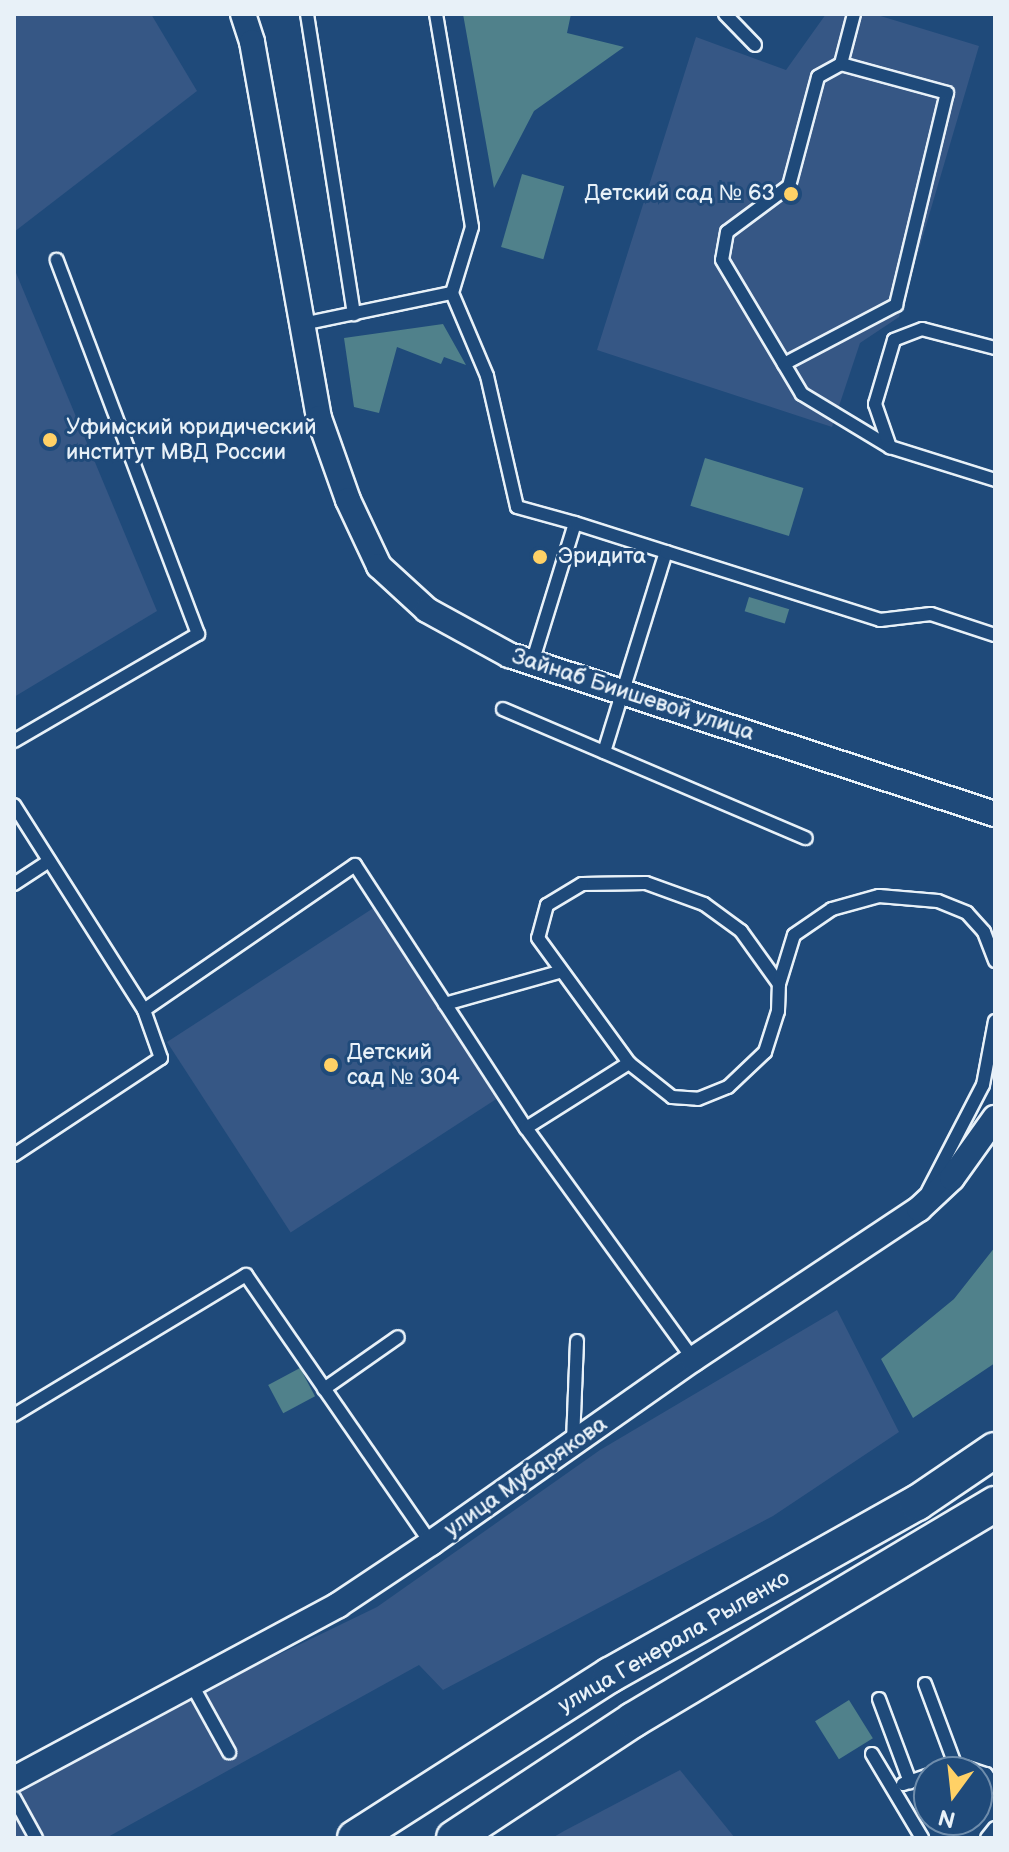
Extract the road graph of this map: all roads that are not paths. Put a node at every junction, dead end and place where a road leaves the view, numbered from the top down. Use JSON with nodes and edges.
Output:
{"nodes":[{"id":1,"x":243,"y":14,"type":"edge"},
{"id":2,"x":307,"y":14,"type":"edge"},
{"id":3,"x":436,"y":14,"type":"edge"},
{"id":4,"x":725,"y":14,"type":"edge"},
{"id":5,"x":854,"y":14,"type":"edge"},
{"id":6,"x":755,"y":45,"type":"dead end"},
{"id":7,"x":841,"y":64,"type":"junction"},
{"id":8,"x":57,"y":260,"type":"dead end"},
{"id":9,"x":452,"y":293,"type":"junction"},
{"id":10,"x":354,"y":314,"type":"junction"},
{"id":11,"x":303,"y":324,"type":"junction"},
{"id":12,"x":995,"y":348,"type":"edge"},
{"id":13,"x":784,"y":364,"type":"junction"},
{"id":14,"x":890,"y":447,"type":"junction"},
{"id":15,"x":995,"y":480,"type":"edge"},
{"id":16,"x":575,"y":523,"type":"junction"},
{"id":17,"x":666,"y":552,"type":"junction"},
{"id":18,"x":995,"y":635,"type":"edge"},
{"id":19,"x":532,"y":663,"type":"junction"},
{"id":20,"x":623,"y":692,"type":"junction"},
{"id":21,"x":503,"y":709,"type":"dead end"},
{"id":22,"x":14,"y":741,"type":"edge"},
{"id":23,"x":604,"y":752,"type":"junction"},
{"id":24,"x":14,"y":805,"type":"edge"},
{"id":25,"x":995,"y":814,"type":"edge"},
{"id":26,"x":806,"y":838,"type":"dead end"},
{"id":27,"x":49,"y":861,"type":"junction"},
{"id":28,"x":14,"y":884,"type":"edge"},
{"id":29,"x":995,"y":961,"type":"edge"},
{"id":30,"x":559,"y":972,"type":"junction"},
{"id":31,"x":779,"y":984,"type":"junction"},
{"id":32,"x":445,"y":1004,"type":"junction"},
{"id":33,"x":144,"y":1010,"type":"junction"},
{"id":34,"x":995,"y":1021,"type":"edge"},
{"id":35,"x":629,"y":1063,"type":"junction"},
{"id":36,"x":995,"y":1118,"type":"edge"},
{"id":37,"x":526,"y":1128,"type":"junction"},
{"id":38,"x":14,"y":1155,"type":"edge"},
{"id":39,"x":919,"y":1209,"type":"junction"},
{"id":40,"x":398,"y":1337,"type":"dead end"},
{"id":41,"x":577,"y":1341,"type":"dead end"},
{"id":42,"x":693,"y":1359,"type":"junction"},
{"id":43,"x":324,"y":1389,"type":"junction"},
{"id":44,"x":14,"y":1415,"type":"edge"},
{"id":45,"x":572,"y":1444,"type":"junction"},
{"id":46,"x":995,"y":1450,"type":"edge"},
{"id":47,"x":995,"y":1504,"type":"edge"},
{"id":48,"x":431,"y":1543,"type":"junction"},
{"id":49,"x":925,"y":1684,"type":"dead end"},
{"id":50,"x":192,"y":1685,"type":"junction"},
{"id":51,"x":879,"y":1699,"type":"dead end"},
{"id":52,"x":229,"y":1752,"type":"dead end"},
{"id":53,"x":872,"y":1754,"type":"dead end"},
{"id":54,"x":952,"y":1756,"type":"edge"},
{"id":55,"x":17,"y":1771,"type":"edge"},
{"id":56,"x":913,"y":1781,"type":"edge"},
{"id":57,"x":910,"y":1782,"type":"junction"},
{"id":58,"x":892,"y":1788,"type":"junction"},
{"id":59,"x":14,"y":1798,"type":"edge"},
{"id":60,"x":36,"y":1838,"type":"edge"},
{"id":61,"x":355,"y":1838,"type":"edge"},
{"id":62,"x":454,"y":1838,"type":"edge"},
{"id":63,"x":922,"y":1838,"type":"edge"}],
"edges":[{"from":1,"to":11,"type":"street","name":"Зайнаб Биишевой улица"},
{"from":2,"to":10,"type":"lane"},
{"from":3,"to":9,"type":"lane"},
{"from":4,"to":6,"type":"lane"},
{"from":5,"to":7,"type":"lane"},
{"from":7,"to":13,"type":"lane"},
{"from":7,"to":13,"type":"lane"},
{"from":8,"to":22,"type":"lane"},
{"from":9,"to":10,"type":"lane"},
{"from":9,"to":16,"type":"lane"},
{"from":10,"to":11,"type":"lane"},
{"from":11,"to":19,"type":"street","name":"Зайнаб Биишевой улица"},
{"from":12,"to":14,"type":"lane"},
{"from":13,"to":14,"type":"lane"},
{"from":14,"to":15,"type":"lane"},
{"from":16,"to":17,"type":"lane"},
{"from":16,"to":19,"type":"lane"},
{"from":17,"to":18,"type":"lane"},
{"from":17,"to":20,"type":"lane"},
{"from":19,"to":20,"type":"street","name":"Зайнаб Биишевой улица"},
{"from":20,"to":23,"type":"lane"},
{"from":20,"to":25,"type":"street","name":"Зайнаб Биишевой улица"},
{"from":21,"to":23,"type":"lane"},
{"from":23,"to":26,"type":"lane"},
{"from":24,"to":27,"type":"lane"},
{"from":27,"to":28,"type":"lane"},
{"from":27,"to":33,"type":"lane"},
{"from":29,"to":31,"type":"lane"},
{"from":30,"to":31,"type":"lane"},
{"from":30,"to":32,"type":"lane"},
{"from":30,"to":35,"type":"lane"},
{"from":31,"to":35,"type":"lane"},
{"from":32,"to":33,"type":"lane"},
{"from":32,"to":37,"type":"lane"},
{"from":33,"to":38,"type":"lane"},
{"from":34,"to":39,"type":"lane"},
{"from":35,"to":37,"type":"lane"},
{"from":36,"to":39,"type":"street","name":"улица Мубарякова"},
{"from":37,"to":42,"type":"lane"},
{"from":39,"to":42,"type":"street","name":"улица Мубарякова"},
{"from":40,"to":43,"type":"lane"},
{"from":41,"to":45,"type":"lane"},
{"from":42,"to":45,"type":"street","name":"улица Мубарякова"},
{"from":43,"to":44,"type":"lane"},
{"from":43,"to":48,"type":"lane"},
{"from":45,"to":48,"type":"street","name":"улица Мубарякова"},
{"from":46,"to":61,"type":"main road","name":"улица Генерала Рыленко"},
{"from":47,"to":62,"type":"main road","name":"улица Генерала Рыленко"},
{"from":48,"to":50,"type":"street","name":"улица Мубарякова"},
{"from":49,"to":54,"type":"lane"},
{"from":50,"to":52,"type":"lane"},
{"from":50,"to":55,"type":"street","name":"улица Мубарякова"},
{"from":51,"to":57,"type":"lane"},
{"from":53,"to":58,"type":"lane"},
{"from":56,"to":57,"type":"lane"},
{"from":57,"to":58,"type":"lane"},
{"from":58,"to":63,"type":"lane"},
{"from":59,"to":60,"type":"lane"}]}
